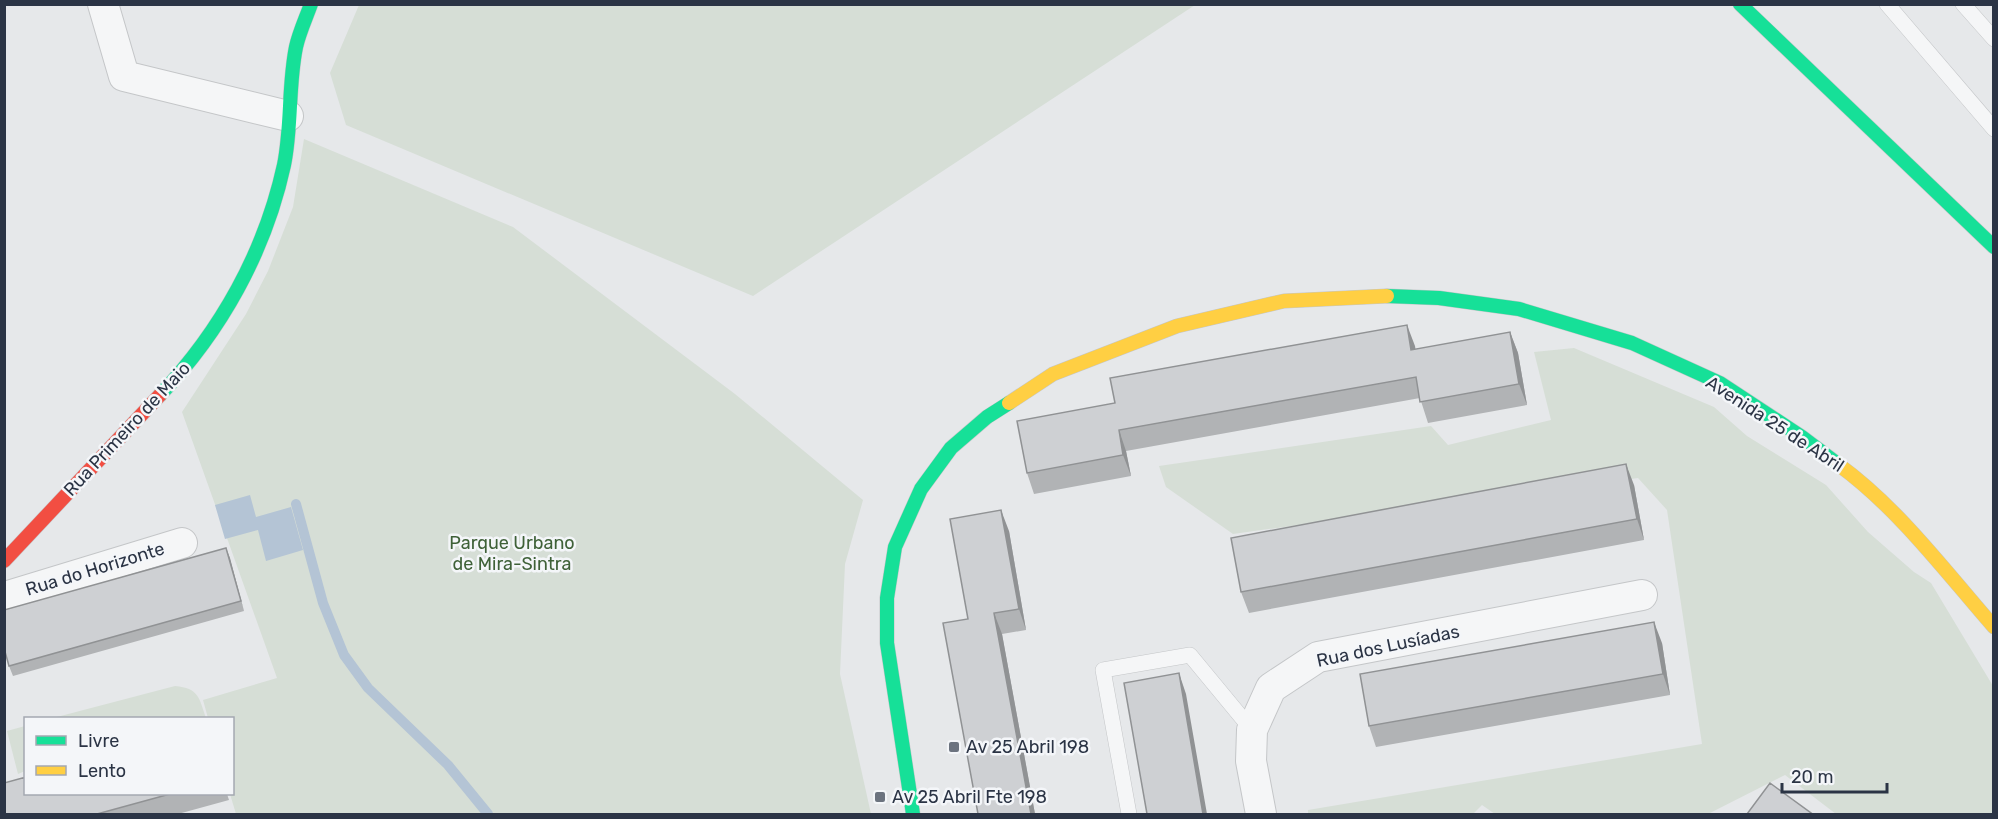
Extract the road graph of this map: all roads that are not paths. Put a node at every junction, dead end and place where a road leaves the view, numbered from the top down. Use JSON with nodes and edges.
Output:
{"nodes":[{"id":1,"x":103,"y":4,"type":"edge"},
{"id":2,"x":311,"y":4,"type":"edge"},
{"id":3,"x":1740,"y":4,"type":"edge"},
{"id":4,"x":1887,"y":4,"type":"edge"},
{"id":5,"x":1963,"y":4,"type":"edge"},
{"id":6,"x":289,"y":15,"type":"dead end"},
{"id":7,"x":1994,"y":39,"type":"edge"},
{"id":8,"x":296,"y":46,"type":"junction"},
{"id":9,"x":288,"y":116,"type":"junction"},
{"id":10,"x":1994,"y":129,"type":"edge"},
{"id":11,"x":1994,"y":247,"type":"edge"},
{"id":12,"x":182,"y":543,"type":"dead end"},
{"id":13,"x":4,"y":561,"type":"edge"},
{"id":14,"x":1642,"y":595,"type":"dead end"},
{"id":15,"x":8,"y":596,"type":"dead end"},
{"id":16,"x":1994,"y":627,"type":"edge"},
{"id":17,"x":1252,"y":729,"type":"junction"},
{"id":18,"x":913,"y":814,"type":"edge"},
{"id":19,"x":1129,"y":814,"type":"edge"},
{"id":20,"x":1261,"y":814,"type":"edge"}],
"edges":[{"from":1,"to":9,"type":"street"},
{"from":2,"to":8,"type":"main road","name":"Rua Primeiro de Maio"},
{"from":3,"to":11,"type":"main road"},
{"from":4,"to":10,"type":"lane"},
{"from":5,"to":7,"type":"lane"},
{"from":6,"to":8,"type":"main road","name":"Rua Primeiro de Maio"},
{"from":8,"to":9,"type":"main road","name":"Rua Primeiro de Maio"},
{"from":9,"to":13,"type":"main road","name":"Rua Primeiro de Maio"},
{"from":12,"to":15,"type":"street","name":"Rua do Horizonte"},
{"from":14,"to":17,"type":"street","name":"Rua dos Lusíadas"},
{"from":16,"to":18,"type":"main road","name":"Avenida 25 de Abril"},
{"from":17,"to":19,"type":"lane"},
{"from":17,"to":20,"type":"street","name":"Rua dos Lusíadas"}]}
